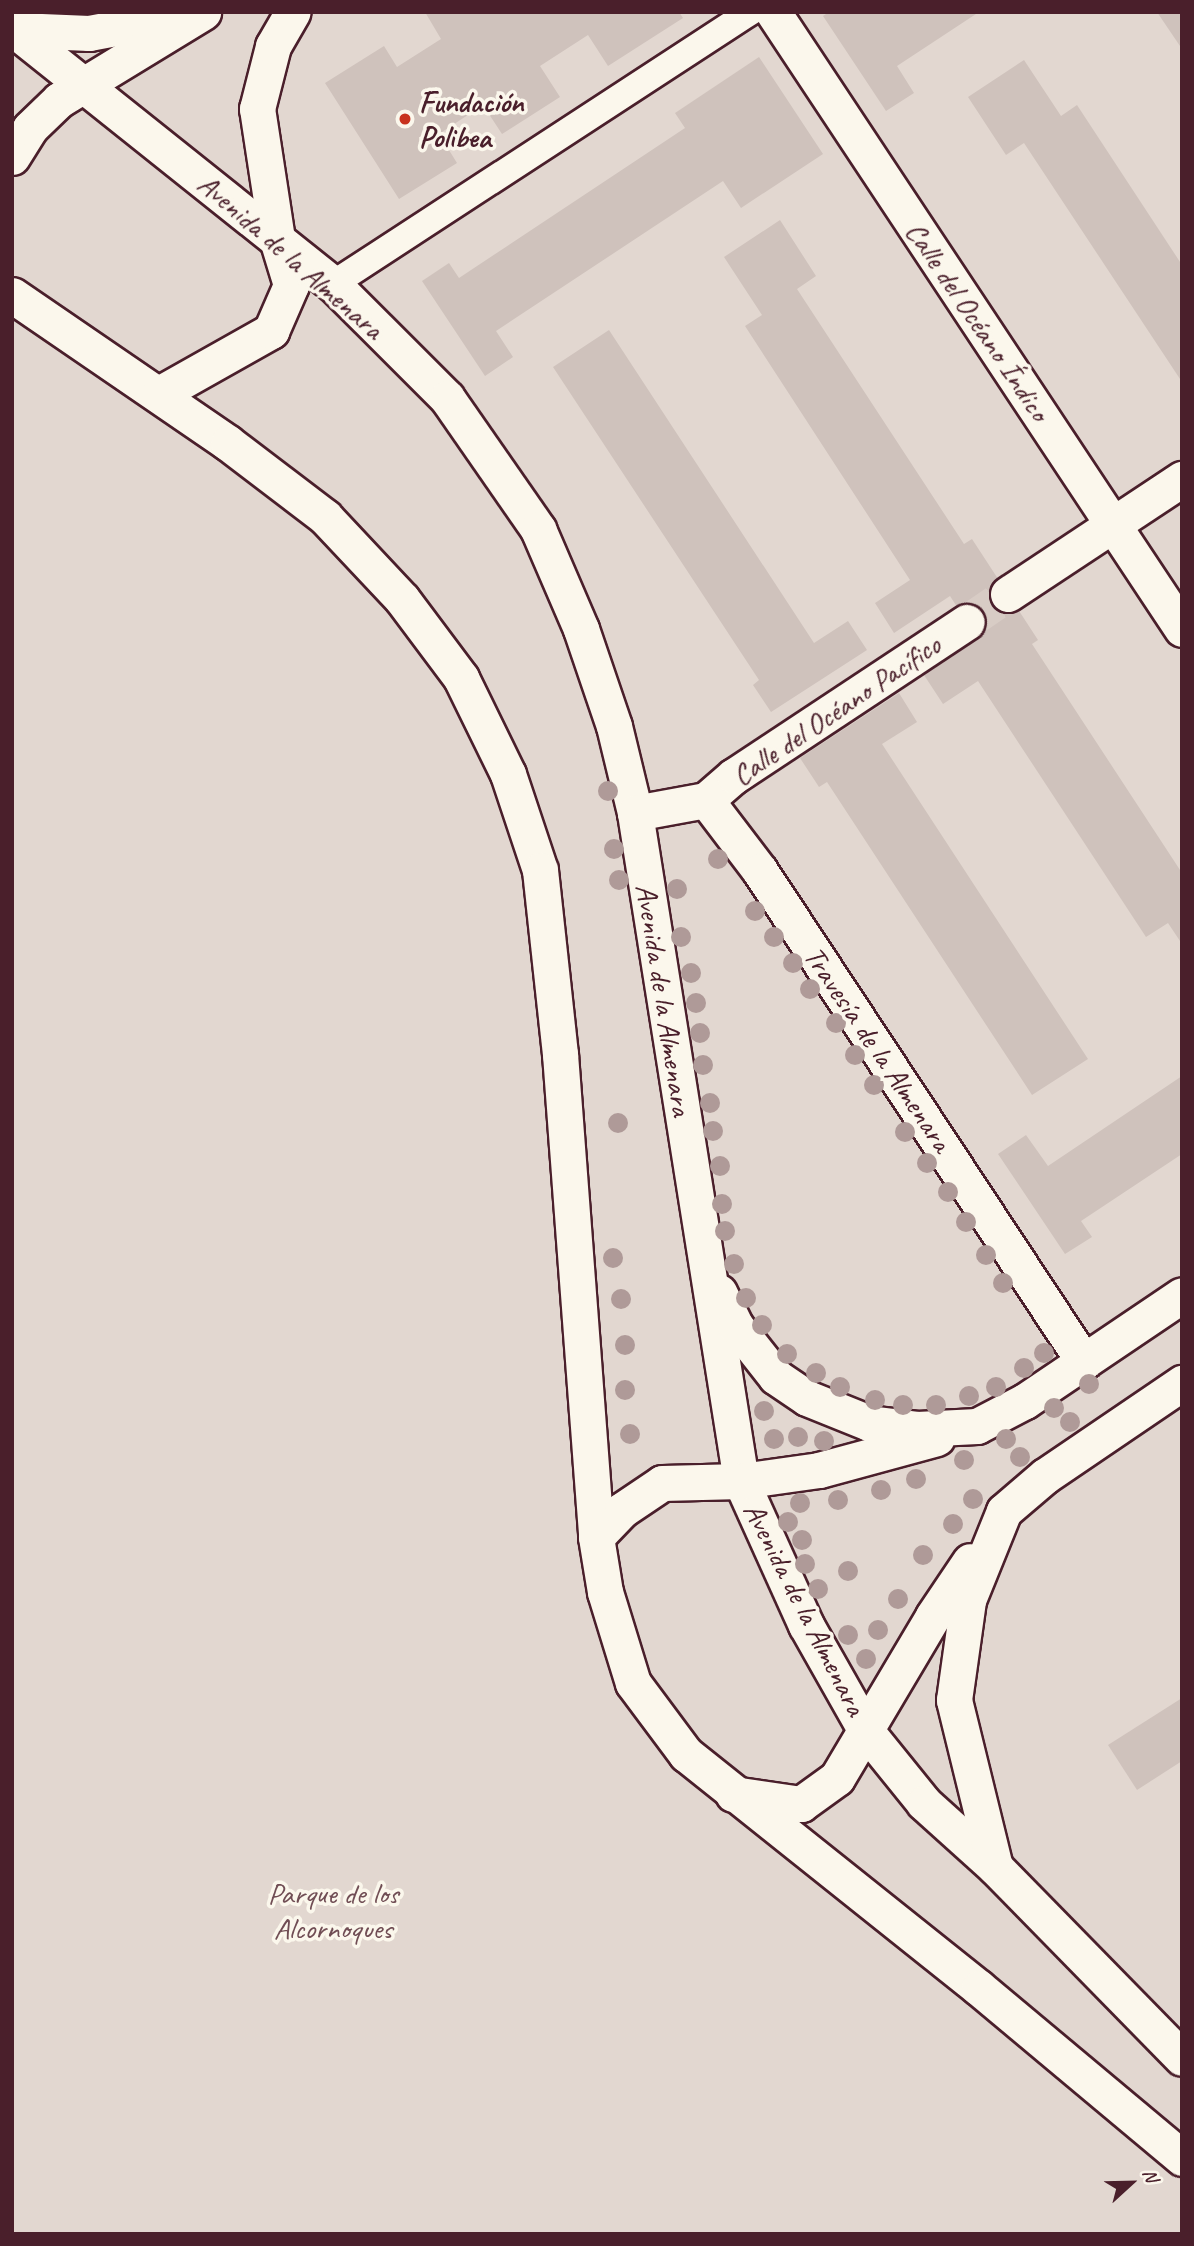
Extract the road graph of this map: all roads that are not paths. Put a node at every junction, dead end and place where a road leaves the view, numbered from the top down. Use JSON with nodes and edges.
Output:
{"nodes":[{"id":1,"x":200,"y":12,"type":"edge"},
{"id":2,"x":293,"y":12,"type":"edge"},
{"id":3,"x":751,"y":12,"type":"edge"},
{"id":4,"x":773,"y":12,"type":"edge"},
{"id":5,"x":15,"y":29,"type":"edge"},
{"id":6,"x":85,"y":84,"type":"junction"},
{"id":7,"x":12,"y":157,"type":"edge"},
{"id":8,"x":277,"y":239,"type":"junction"},
{"id":9,"x":333,"y":284,"type":"junction"},
{"id":10,"x":16,"y":294,"type":"edge"},
{"id":11,"x":159,"y":394,"type":"junction"},
{"id":12,"x":1182,"y":479,"type":"edge"},
{"id":13,"x":1113,"y":525,"type":"junction"},
{"id":14,"x":1008,"y":594,"type":"tunnel mouth"},
{"id":15,"x":967,"y":622,"type":"tunnel mouth"},
{"id":16,"x":1182,"y":629,"type":"edge"},
{"id":17,"x":706,"y":800,"type":"junction"},
{"id":18,"x":635,"y":813,"type":"junction"},
{"id":19,"x":704,"y":1260,"type":"junction"},
{"id":20,"x":1182,"y":1295,"type":"edge"},
{"id":21,"x":1084,"y":1362,"type":"junction"},
{"id":22,"x":1182,"y":1383,"type":"edge"},
{"id":23,"x":977,"y":1426,"type":"junction"},
{"id":24,"x":741,"y":1481,"type":"junction"},
{"id":25,"x":1004,"y":1511,"type":"junction"},
{"id":26,"x":596,"y":1537,"type":"junction"},
{"id":27,"x":866,"y":1731,"type":"junction"},
{"id":28,"x":733,"y":1794,"type":"junction"},
{"id":29,"x":995,"y":1867,"type":"junction"},
{"id":30,"x":1182,"y":2058,"type":"edge"},
{"id":31,"x":1182,"y":2158,"type":"edge"}],
"edges":[{"from":1,"to":5,"type":"street"},
{"from":1,"to":6,"type":"street"},
{"from":2,"to":8,"type":"street"},
{"from":3,"to":9,"type":"street"},
{"from":4,"to":13,"type":"street","name":"Calle del Océano Índico"},
{"from":5,"to":6,"type":"street","name":"Avenida de la Almenara"},
{"from":6,"to":7,"type":"street"},
{"from":6,"to":8,"type":"street","name":"Avenida de la Almenara"},
{"from":8,"to":9,"type":"street","name":"Avenida de la Almenara"},
{"from":8,"to":11,"type":"street"},
{"from":9,"to":18,"type":"street","name":"Avenida de la Almenara"},
{"from":10,"to":11,"type":"street"},
{"from":11,"to":26,"type":"street"},
{"from":12,"to":13,"type":"street"},
{"from":13,"to":14,"type":"street"},
{"from":13,"to":16,"type":"street","name":"Calle del Océano Índico"},
{"from":15,"to":17,"type":"street","name":"Calle del Océano Pacífico"},
{"from":17,"to":18,"type":"street"},
{"from":17,"to":21,"type":"street","name":"Travesía de la Almenara"},
{"from":18,"to":19,"type":"street","name":"Avenida de la Almenara"},
{"from":19,"to":23,"type":"street"},
{"from":19,"to":24,"type":"street","name":"Avenida de la Almenara"},
{"from":20,"to":21,"type":"street"},
{"from":21,"to":23,"type":"street"},
{"from":22,"to":25,"type":"street"},
{"from":23,"to":24,"type":"street"},
{"from":24,"to":26,"type":"street"},
{"from":24,"to":27,"type":"street","name":"Avenida de la Almenara"},
{"from":25,"to":27,"type":"street"},
{"from":25,"to":29,"type":"street"},
{"from":26,"to":28,"type":"street"},
{"from":27,"to":28,"type":"street"},
{"from":27,"to":29,"type":"street","name":"Avenida de la Almenara"},
{"from":28,"to":31,"type":"street"},
{"from":29,"to":30,"type":"street","name":"Avenida de la Almenara"}]}
